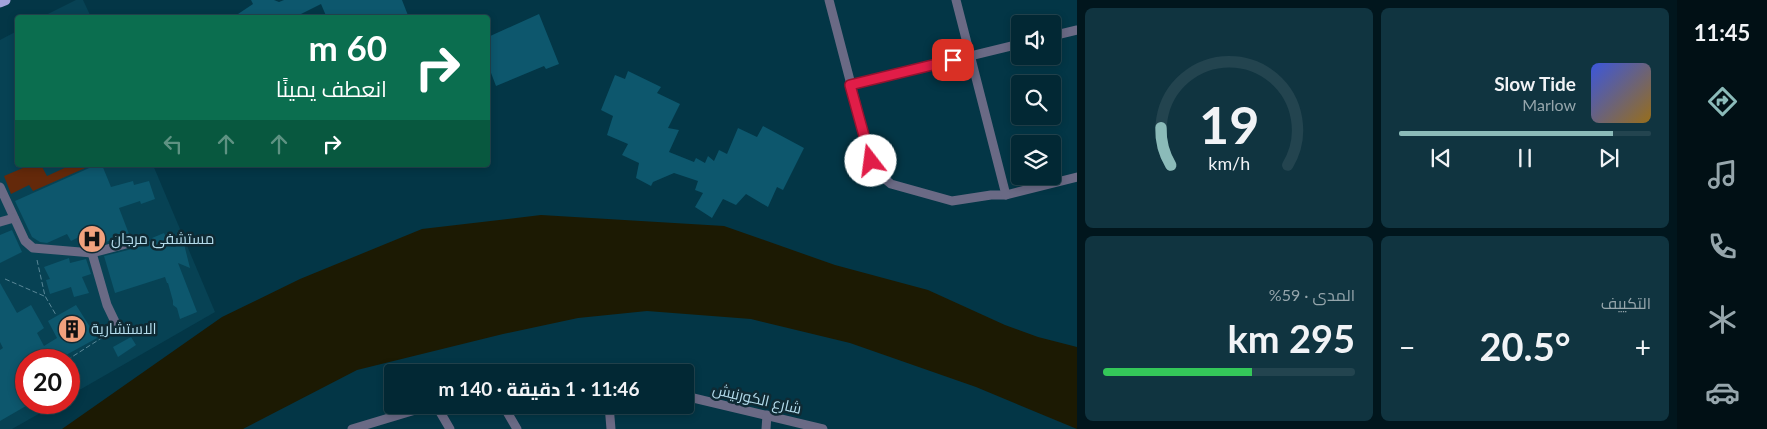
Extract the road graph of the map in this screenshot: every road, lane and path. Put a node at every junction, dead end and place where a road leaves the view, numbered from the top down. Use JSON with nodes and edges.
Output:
{"nodes":[{"id":1,"x":5,"y":0,"type":"edge"},
{"id":2,"x":829,"y":0,"type":"edge"},
{"id":3,"x":956,"y":0,"type":"edge"},
{"id":4,"x":0,"y":2,"type":"edge"},
{"id":5,"x":1077,"y":30,"type":"edge"},
{"id":6,"x":1061,"y":34,"type":"edge"},
{"id":7,"x":1011,"y":46,"type":"edge"},
{"id":8,"x":970,"y":56,"type":"junction"},
{"id":9,"x":850,"y":85,"type":"junction"},
{"id":10,"x":1077,"y":177,"type":"edge"},
{"id":11,"x":0,"y":187,"type":"edge"},
{"id":12,"x":1006,"y":195,"type":"junction"},
{"id":13,"x":14,"y":218,"type":"junction"},
{"id":14,"x":0,"y":222,"type":"edge"},
{"id":15,"x":130,"y":243,"type":"dead end"},
{"id":16,"x":92,"y":253,"type":"junction"},
{"id":17,"x":37,"y":260,"type":"dead end"},
{"id":18,"x":5,"y":279,"type":"dead end"},
{"id":19,"x":45,"y":296,"type":"junction"},
{"id":20,"x":56,"y":315,"type":"dead end"},
{"id":21,"x":118,"y":328,"type":"joint"},
{"id":22,"x":80,"y":352,"type":"edge"},
{"id":23,"x":694,"y":398,"type":"edge"},
{"id":24,"x":408,"y":414,"type":"edge"},
{"id":25,"x":440,"y":414,"type":"edge"},
{"id":26,"x":508,"y":414,"type":"edge"},
{"id":27,"x":610,"y":414,"type":"edge"},
{"id":28,"x":767,"y":415,"type":"junction"},
{"id":29,"x":377,"y":425,"type":"edge"},
{"id":30,"x":352,"y":429,"type":"edge"},
{"id":31,"x":450,"y":429,"type":"edge"},
{"id":32,"x":517,"y":429,"type":"edge"},
{"id":33,"x":611,"y":429,"type":"edge"},
{"id":34,"x":766,"y":429,"type":"edge"},
{"id":35,"x":823,"y":429,"type":"edge"}],
"edges":[{"from":1,"to":4,"type":"main road"},
{"from":2,"to":9,"type":"street"},
{"from":3,"to":8,"type":"street"},
{"from":5,"to":6,"type":"street"},
{"from":7,"to":8,"type":"street"},
{"from":8,"to":9,"type":"street"},
{"from":8,"to":12,"type":"street"},
{"from":9,"to":12,"type":"street"},
{"from":10,"to":12,"type":"street"},
{"from":11,"to":13,"type":"street"},
{"from":13,"to":14,"type":"street"},
{"from":13,"to":16,"type":"street"},
{"from":15,"to":16,"type":"street"},
{"from":16,"to":21,"type":"street"},
{"from":17,"to":19,"type":"path"},
{"from":18,"to":19,"type":"path"},
{"from":19,"to":20,"type":"path"},
{"from":21,"to":22,"type":"path"},
{"from":23,"to":28,"type":"street","name":"شارع الكورنيش"},
{"from":24,"to":29,"type":"street"},
{"from":25,"to":31,"type":"street"},
{"from":26,"to":32,"type":"street"},
{"from":27,"to":33,"type":"street"},
{"from":28,"to":34,"type":"street"},
{"from":28,"to":35,"type":"street","name":"شارع الكورنيش"},
{"from":29,"to":30,"type":"street"}]}
